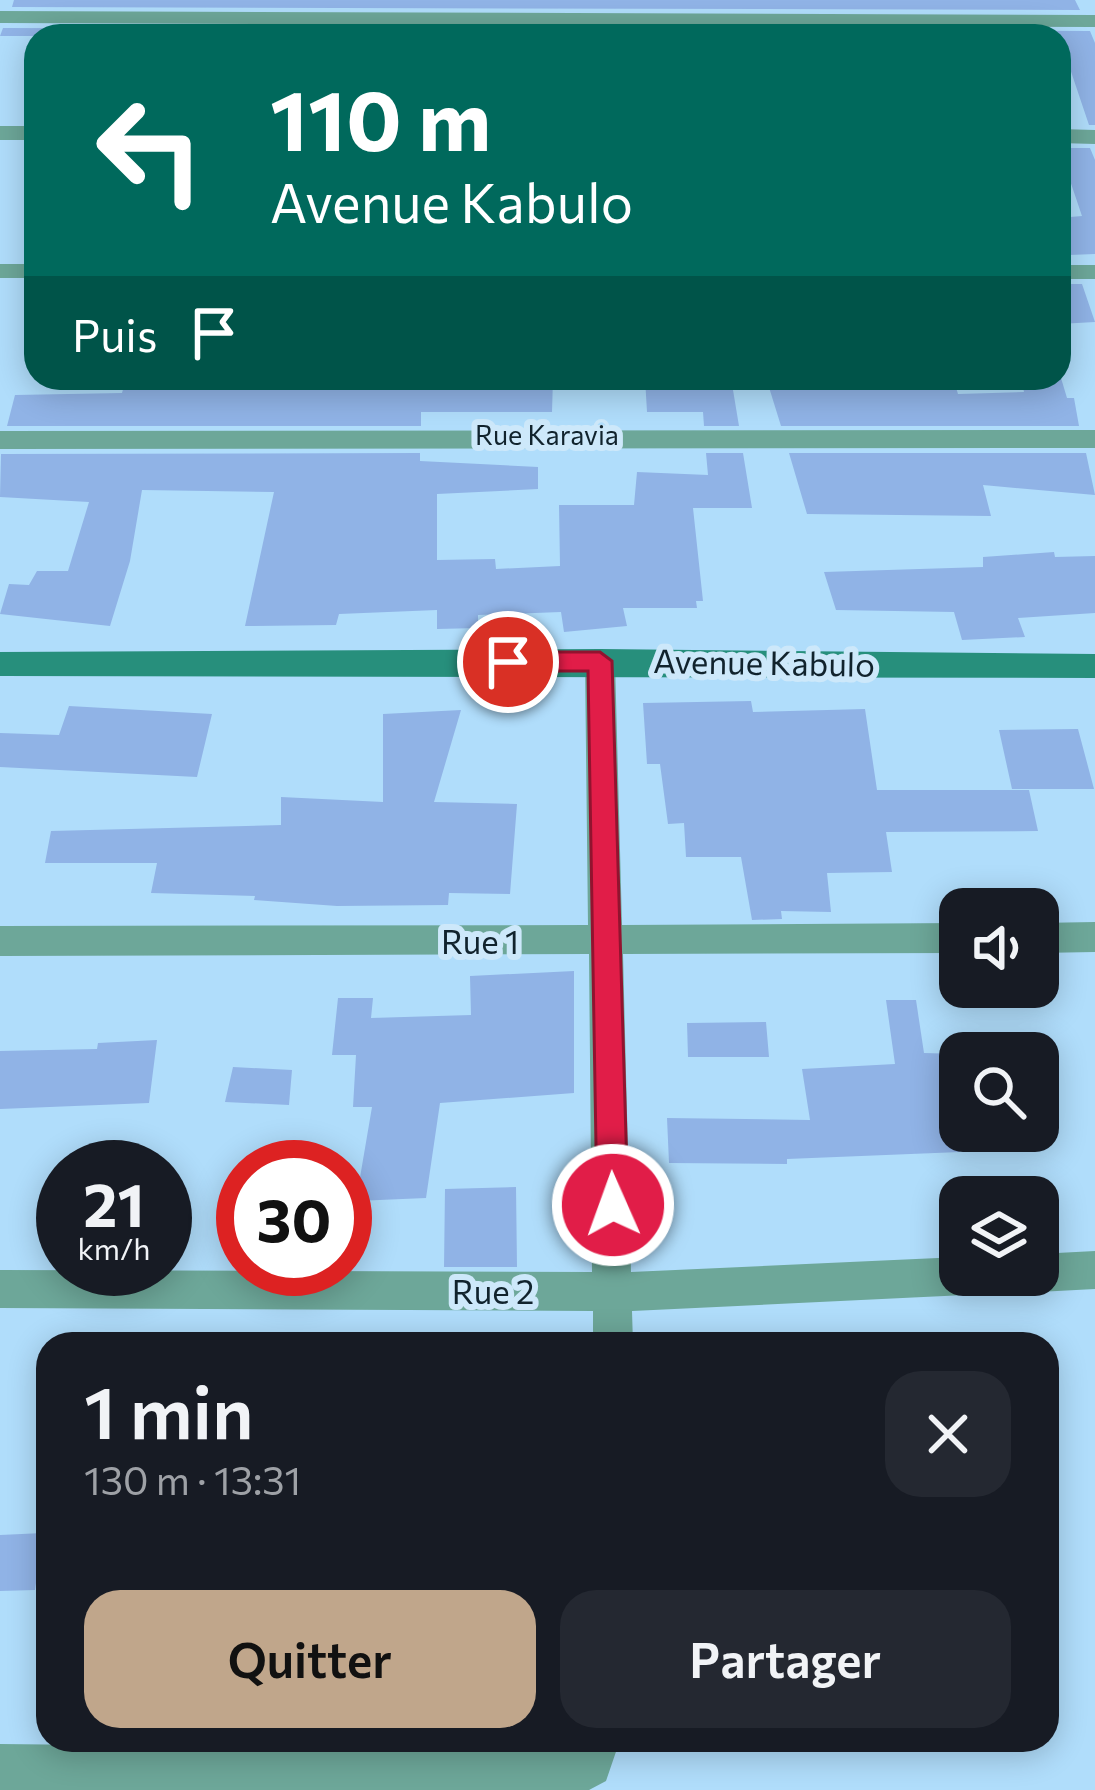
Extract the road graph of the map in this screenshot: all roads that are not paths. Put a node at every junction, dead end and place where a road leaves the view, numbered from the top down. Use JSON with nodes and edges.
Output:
{"nodes":[{"id":1,"x":0,"y":17,"type":"edge"},
{"id":2,"x":1095,"y":21,"type":"edge"},
{"id":3,"x":1095,"y":439,"type":"edge"},
{"id":4,"x":0,"y":440,"type":"edge"},
{"id":5,"x":600,"y":661,"type":"junction"},
{"id":6,"x":0,"y":664,"type":"edge"},
{"id":7,"x":1095,"y":666,"type":"edge"},
{"id":8,"x":1095,"y":937,"type":"edge"},
{"id":9,"x":939,"y":938,"type":"edge"},
{"id":10,"x":1059,"y":938,"type":"edge"},
{"id":11,"x":0,"y":941,"type":"edge"},
{"id":12,"x":605,"y":943,"type":"junction"},
{"id":13,"x":1095,"y":1270,"type":"edge"},
{"id":14,"x":1059,"y":1272,"type":"edge"},
{"id":15,"x":939,"y":1277,"type":"edge"},
{"id":16,"x":0,"y":1289,"type":"edge"},
{"id":17,"x":615,"y":1292,"type":"junction"},
{"id":18,"x":613,"y":1332,"type":"edge"},
{"id":19,"x":593,"y":1753,"type":"edge"},
{"id":20,"x":0,"y":1768,"type":"edge"}],
"edges":[{"from":1,"to":2,"type":"street"},
{"from":3,"to":4,"type":"street","name":"Rue Karavia"},
{"from":5,"to":6,"type":"street","name":"Avenue Kabulo"},
{"from":5,"to":7,"type":"street","name":"Avenue Kabulo"},
{"from":5,"to":12,"type":"street"},
{"from":8,"to":10,"type":"street"},
{"from":9,"to":12,"type":"street","name":"Rue 1"},
{"from":11,"to":12,"type":"street","name":"Rue 1"},
{"from":12,"to":17,"type":"street"},
{"from":13,"to":14,"type":"street"},
{"from":15,"to":17,"type":"street","name":"Rue 2"},
{"from":16,"to":17,"type":"street","name":"Rue 2"},
{"from":17,"to":18,"type":"street"},
{"from":19,"to":20,"type":"street"}]}
